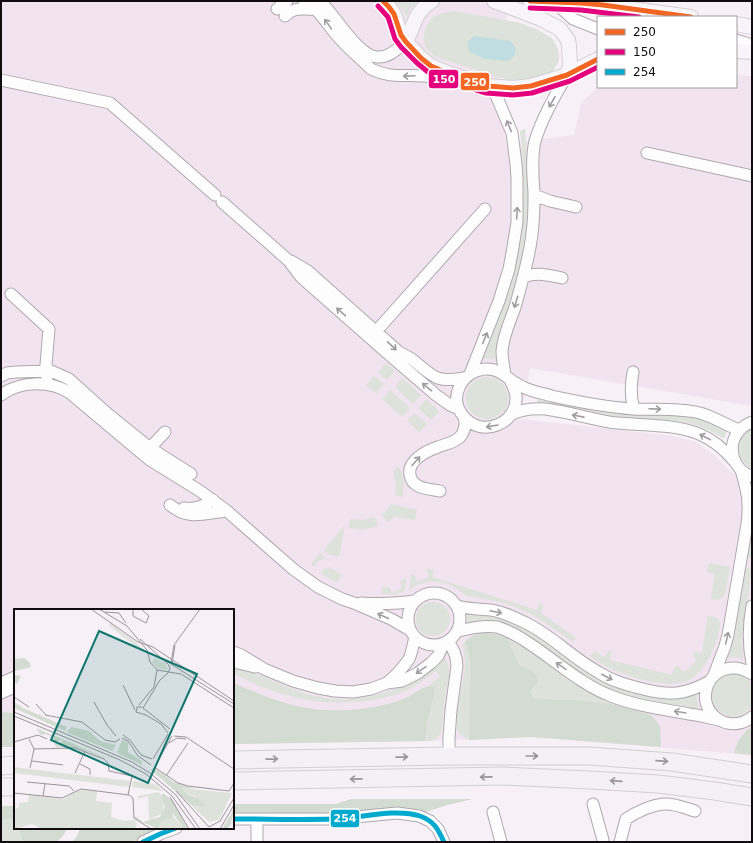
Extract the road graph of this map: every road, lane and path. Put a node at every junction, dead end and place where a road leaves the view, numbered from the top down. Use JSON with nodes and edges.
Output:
{"nodes":[{"id":1,"x":287,"y":1,"type":"edge"},
{"id":2,"x":304,"y":1,"type":"edge"},
{"id":3,"x":383,"y":1,"type":"edge"},
{"id":4,"x":432,"y":1,"type":"edge"},
{"id":5,"x":494,"y":1,"type":"edge"},
{"id":6,"x":530,"y":1,"type":"edge"},
{"id":7,"x":580,"y":2,"type":"edge"},
{"id":8,"x":560,"y":4,"type":"edge"},
{"id":9,"x":317,"y":5,"type":"edge"},
{"id":10,"x":277,"y":9,"type":"dead end"},
{"id":11,"x":285,"y":16,"type":"dead end"},
{"id":12,"x":684,"y":16,"type":"edge"},
{"id":13,"x":737,"y":24,"type":"edge"},
{"id":14,"x":752,"y":27,"type":"edge"},
{"id":15,"x":597,"y":29,"type":"edge"},
{"id":16,"x":568,"y":40,"type":"junction"},
{"id":17,"x":737,"y":40,"type":"edge"},
{"id":18,"x":406,"y":42,"type":"junction"},
{"id":19,"x":752,"y":44,"type":"edge"},
{"id":20,"x":737,"y":51,"type":"edge"},
{"id":21,"x":752,"y":52,"type":"edge"},
{"id":22,"x":597,"y":60,"type":"edge"},
{"id":23,"x":567,"y":75,"type":"junction"},
{"id":24,"x":1,"y":80,"type":"edge"},
{"id":25,"x":482,"y":85,"type":"junction"},
{"id":26,"x":647,"y":153,"type":"dead end"},
{"id":27,"x":752,"y":176,"type":"edge"},
{"id":28,"x":534,"y":195,"type":"junction"},
{"id":29,"x":576,"y":207,"type":"dead end"},
{"id":30,"x":486,"y":209,"type":"dead end"},
{"id":31,"x":524,"y":277,"type":"junction"},
{"id":32,"x":562,"y":278,"type":"dead end"},
{"id":33,"x":11,"y":294,"type":"dead end"},
{"id":34,"x":367,"y":332,"type":"junction"},
{"id":35,"x":46,"y":371,"type":"junction"},
{"id":36,"x":633,"y":372,"type":"dead end"},
{"id":37,"x":1,"y":376,"type":"edge"},
{"id":38,"x":467,"y":376,"type":"junction"},
{"id":39,"x":508,"y":377,"type":"junction"},
{"id":40,"x":48,"y":385,"type":"junction"},
{"id":41,"x":1,"y":396,"type":"edge"},
{"id":42,"x":634,"y":409,"type":"junction"},
{"id":43,"x":461,"y":413,"type":"junction"},
{"id":44,"x":510,"y":415,"type":"junction"},
{"id":45,"x":752,"y":422,"type":"edge"},
{"id":46,"x":739,"y":430,"type":"junction"},
{"id":47,"x":165,"y":432,"type":"dead end"},
{"id":48,"x":147,"y":452,"type":"junction"},
{"id":49,"x":738,"y":466,"type":"junction"},
{"id":50,"x":191,"y":474,"type":"dead end"},
{"id":51,"x":752,"y":476,"type":"edge"},
{"id":52,"x":440,"y":491,"type":"dead end"},
{"id":53,"x":213,"y":500,"type":"junction"},
{"id":54,"x":228,"y":510,"type":"junction"},
{"id":55,"x":414,"y":601,"type":"junction"},
{"id":56,"x":354,"y":603,"type":"junction"},
{"id":57,"x":458,"y":606,"type":"junction"},
{"id":58,"x":752,"y":606,"type":"edge"},
{"id":59,"x":458,"y":630,"type":"junction"},
{"id":60,"x":412,"y":634,"type":"junction"},
{"id":61,"x":446,"y":642,"type":"junction"},
{"id":62,"x":234,"y":652,"type":"edge"},
{"id":63,"x":234,"y":661,"type":"edge"},
{"id":64,"x":752,"y":664,"type":"edge"},
{"id":65,"x":264,"y":669,"type":"junction"},
{"id":66,"x":752,"y":674,"type":"edge"},
{"id":67,"x":14,"y":678,"type":"edge"},
{"id":68,"x":712,"y":678,"type":"junction"},
{"id":69,"x":1,"y":683,"type":"edge"},
{"id":70,"x":387,"y":683,"type":"junction"},
{"id":71,"x":14,"y":687,"type":"edge"},
{"id":72,"x":1,"y":693,"type":"edge"},
{"id":73,"x":719,"y":720,"type":"junction"},
{"id":74,"x":749,"y":721,"type":"edge"},
{"id":75,"x":449,"y":756,"type":"junction"},
{"id":76,"x":234,"y":760,"type":"edge"},
{"id":77,"x":1,"y":766,"type":"edge"},
{"id":78,"x":14,"y":766,"type":"edge"},
{"id":79,"x":752,"y":773,"type":"edge"},
{"id":80,"x":234,"y":781,"type":"edge"},
{"id":81,"x":658,"y":784,"type":"junction"},
{"id":82,"x":1,"y":787,"type":"edge"},
{"id":83,"x":14,"y":787,"type":"edge"},
{"id":84,"x":752,"y":797,"type":"edge"},
{"id":85,"x":592,"y":804,"type":"dead end"},
{"id":86,"x":752,"y":808,"type":"edge"},
{"id":87,"x":695,"y":811,"type":"dead end"},
{"id":88,"x":493,"y":812,"type":"dead end"},
{"id":89,"x":234,"y":818,"type":"edge"},
{"id":90,"x":257,"y":819,"type":"junction"},
{"id":91,"x":173,"y":829,"type":"edge"},
{"id":92,"x":600,"y":841,"type":"edge"},
{"id":93,"x":143,"y":842,"type":"edge"},
{"id":94,"x":257,"y":842,"type":"edge"},
{"id":95,"x":444,"y":842,"type":"edge"},
{"id":96,"x":501,"y":842,"type":"edge"},
{"id":97,"x":620,"y":842,"type":"edge"}],
"edges":[{"from":1,"to":10,"type":"street"},
{"from":2,"to":9,"type":"street"},
{"from":3,"to":18,"type":"main road"},
{"from":4,"to":18,"type":"main road"},
{"from":5,"to":16,"type":"main road"},
{"from":6,"to":8,"type":"main road"},
{"from":7,"to":8,"type":"main road"},
{"from":7,"to":12,"type":"main road"},
{"from":8,"to":15,"type":"street"},
{"from":8,"to":16,"type":"street"},
{"from":9,"to":11,"type":"street"},
{"from":9,"to":18,"type":"street"},
{"from":25,"to":9,"type":"street","one_way":true},
{"from":13,"to":14,"type":"main road"},
{"from":16,"to":23,"type":"main road"},
{"from":17,"to":19,"type":"street"},
{"from":18,"to":25,"type":"main road"},
{"from":20,"to":21,"type":"main road"},
{"from":22,"to":23,"type":"main road"},
{"from":23,"to":25,"type":"main road"},
{"from":23,"to":28,"type":"street","one_way":true},
{"from":24,"to":34,"type":"street"},
{"from":38,"to":25,"type":"street","one_way":true},
{"from":26,"to":27,"type":"street"},
{"from":28,"to":29,"type":"street"},
{"from":28,"to":31,"type":"street"},
{"from":30,"to":34,"type":"street"},
{"from":31,"to":32,"type":"street"},
{"from":31,"to":39,"type":"street","one_way":true},
{"from":33,"to":35,"type":"street"},
{"from":34,"to":38,"type":"street","one_way":true},
{"from":43,"to":34,"type":"street","one_way":true},
{"from":35,"to":37,"type":"street"},
{"from":35,"to":40,"type":"street"},
{"from":35,"to":48,"type":"street"},
{"from":36,"to":42,"type":"street"},
{"from":38,"to":39,"type":"street"},
{"from":38,"to":43,"type":"street"},
{"from":39,"to":42,"type":"street"},
{"from":39,"to":44,"type":"street"},
{"from":40,"to":41,"type":"street"},
{"from":40,"to":48,"type":"street"},
{"from":42,"to":46,"type":"street","one_way":true},
{"from":44,"to":43,"type":"street","one_way":true},
{"from":52,"to":43,"type":"street","one_way":true},
{"from":49,"to":44,"type":"street","one_way":true},
{"from":45,"to":46,"type":"street"},
{"from":46,"to":49,"type":"street"},
{"from":47,"to":48,"type":"street"},
{"from":48,"to":50,"type":"street"},
{"from":48,"to":53,"type":"street"},
{"from":49,"to":51,"type":"street"},
{"from":68,"to":49,"type":"street","one_way":true},
{"from":53,"to":54,"type":"street"},
{"from":53,"to":54,"type":"street"},
{"from":54,"to":56,"type":"street"},
{"from":55,"to":56,"type":"street"},
{"from":55,"to":57,"type":"street"},
{"from":55,"to":60,"type":"street"},
{"from":60,"to":56,"type":"street","one_way":true},
{"from":57,"to":59,"type":"street"},
{"from":57,"to":68,"type":"street","one_way":true},
{"from":58,"to":64,"type":"street"},
{"from":59,"to":61,"type":"street"},
{"from":73,"to":59,"type":"street","one_way":true},
{"from":60,"to":61,"type":"street"},
{"from":60,"to":70,"type":"street"},
{"from":61,"to":70,"type":"street","one_way":true},
{"from":61,"to":75,"type":"street"},
{"from":62,"to":65,"type":"street"},
{"from":63,"to":65,"type":"street"},
{"from":65,"to":70,"type":"street"},
{"from":66,"to":68,"type":"street"},
{"from":67,"to":69,"type":"street"},
{"from":68,"to":73,"type":"street"},
{"from":71,"to":72,"type":"street"},
{"from":73,"to":74,"type":"street"},
{"from":76,"to":75,"type":"highway","one_way":true},
{"from":75,"to":79,"type":"highway","one_way":true},
{"from":77,"to":78,"type":"highway"},
{"from":81,"to":80,"type":"highway","one_way":true},
{"from":81,"to":84,"type":"highway"},
{"from":81,"to":86,"type":"highway"},
{"from":82,"to":83,"type":"highway"},
{"from":85,"to":92,"type":"street"},
{"from":87,"to":97,"type":"street"},
{"from":88,"to":96,"type":"street"},
{"from":89,"to":90,"type":"street"},
{"from":90,"to":94,"type":"street"},
{"from":90,"to":95,"type":"street"},
{"from":91,"to":93,"type":"street"},
{"from":92,"to":97,"type":"street"}]}
